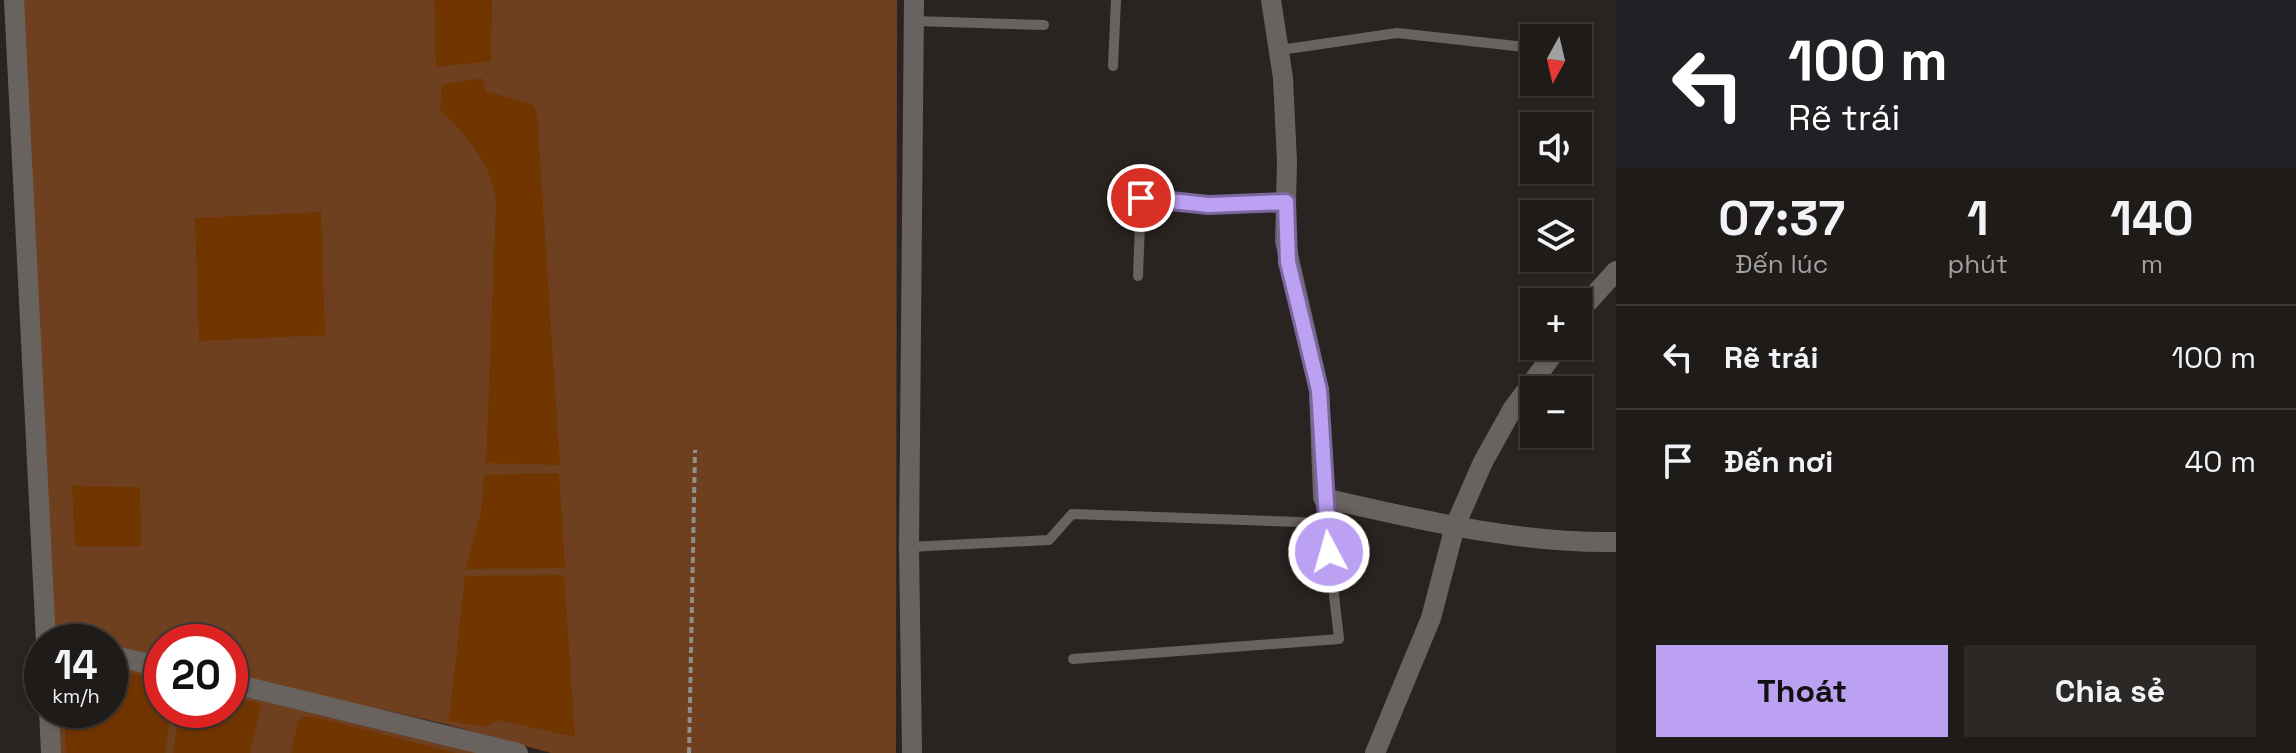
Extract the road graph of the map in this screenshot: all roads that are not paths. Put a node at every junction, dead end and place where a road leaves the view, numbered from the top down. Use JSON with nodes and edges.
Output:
{"nodes":[{"id":1,"x":14,"y":0,"type":"edge"},
{"id":2,"x":914,"y":0,"type":"edge"},
{"id":3,"x":1116,"y":0,"type":"edge"},
{"id":4,"x":1271,"y":0,"type":"edge"},
{"id":5,"x":915,"y":21,"type":"junction"},
{"id":6,"x":1044,"y":25,"type":"dead end"},
{"id":7,"x":1520,"y":46,"type":"edge"},
{"id":8,"x":1280,"y":50,"type":"junction"},
{"id":9,"x":1113,"y":66,"type":"dead end"},
{"id":10,"x":1286,"y":202,"type":"junction"},
{"id":11,"x":1616,"y":271,"type":"edge"},
{"id":12,"x":1138,"y":276,"type":"dead end"},
{"id":13,"x":1592,"y":298,"type":"edge"},
{"id":14,"x":1549,"y":360,"type":"edge"},
{"id":15,"x":1323,"y":498,"type":"junction"},
{"id":16,"x":1326,"y":523,"type":"junction"},
{"id":17,"x":1455,"y":526,"type":"junction"},
{"id":18,"x":1616,"y":542,"type":"edge"},
{"id":19,"x":909,"y":547,"type":"junction"},
{"id":20,"x":48,"y":624,"type":"edge"},
{"id":21,"x":1073,"y":659,"type":"dead end"},
{"id":22,"x":248,"y":687,"type":"edge"},
{"id":23,"x":50,"y":728,"type":"edge"},
{"id":24,"x":51,"y":753,"type":"edge"},
{"id":25,"x":518,"y":753,"type":"edge"},
{"id":26,"x":912,"y":753,"type":"edge"},
{"id":27,"x":1375,"y":753,"type":"edge"}],
"edges":[{"from":1,"to":20,"type":"street"},
{"from":2,"to":5,"type":"street"},
{"from":3,"to":9,"type":"lane"},
{"from":4,"to":8,"type":"street"},
{"from":5,"to":6,"type":"lane"},
{"from":5,"to":19,"type":"street"},
{"from":7,"to":8,"type":"lane"},
{"from":8,"to":10,"type":"street"},
{"from":10,"to":12,"type":"lane"},
{"from":10,"to":15,"type":"street"},
{"from":11,"to":13,"type":"street"},
{"from":14,"to":17,"type":"street"},
{"from":15,"to":16,"type":"lane"},
{"from":15,"to":17,"type":"street"},
{"from":16,"to":19,"type":"lane"},
{"from":16,"to":21,"type":"lane"},
{"from":17,"to":18,"type":"street"},
{"from":17,"to":27,"type":"street"},
{"from":19,"to":26,"type":"street"},
{"from":22,"to":25,"type":"street"},
{"from":23,"to":24,"type":"street"}]}
